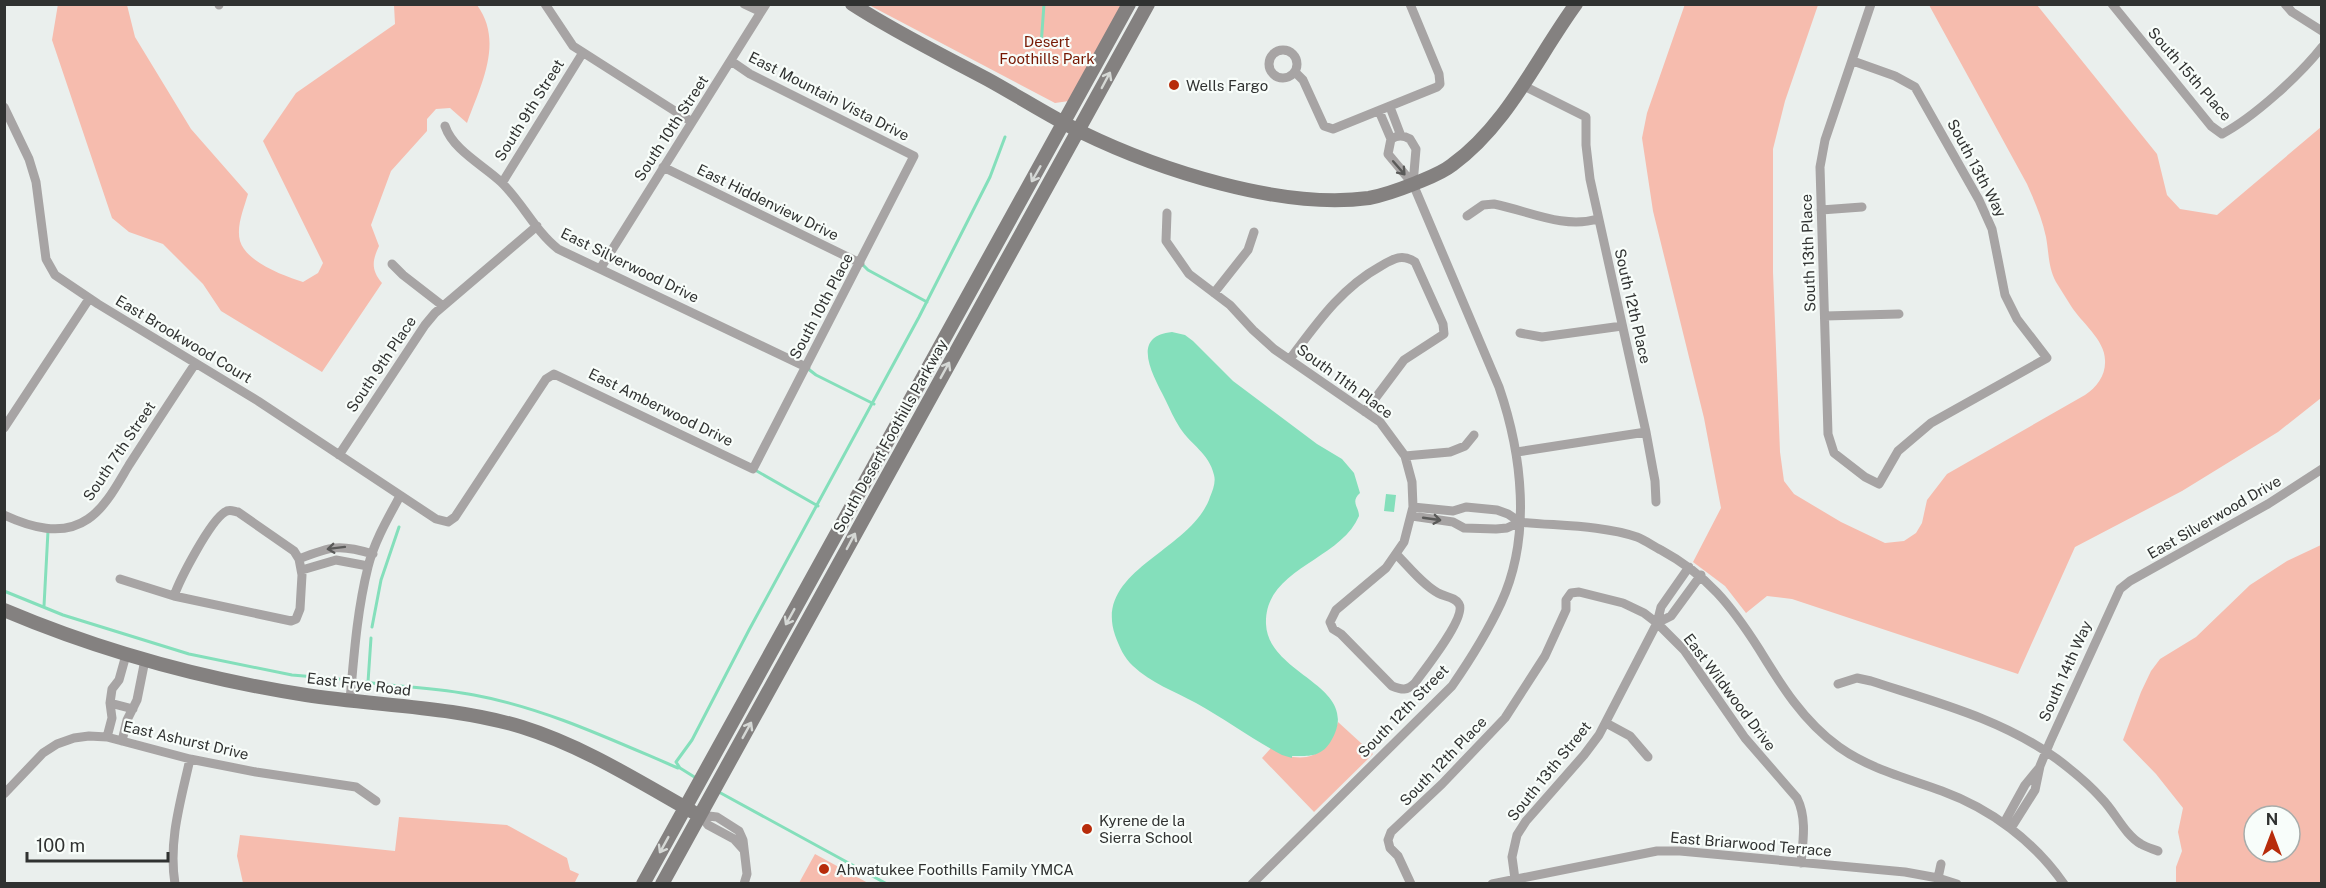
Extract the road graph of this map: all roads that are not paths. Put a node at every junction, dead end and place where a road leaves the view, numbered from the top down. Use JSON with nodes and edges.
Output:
{"nodes":[{"id":1,"x":545,"y":4,"type":"edge"},
{"id":2,"x":744,"y":4,"type":"edge"},
{"id":3,"x":852,"y":4,"type":"edge"},
{"id":4,"x":1129,"y":4,"type":"edge"},
{"id":5,"x":1148,"y":4,"type":"edge"},
{"id":6,"x":1410,"y":4,"type":"edge"},
{"id":7,"x":1576,"y":4,"type":"edge"},
{"id":8,"x":1871,"y":4,"type":"edge"},
{"id":9,"x":2112,"y":4,"type":"edge"},
{"id":10,"x":2285,"y":4,"type":"edge"},
{"id":11,"x":764,"y":8,"type":"edge"},
{"id":12,"x":2322,"y":31,"type":"edge"},
{"id":13,"x":2322,"y":47,"type":"edge"},
{"id":14,"x":582,"y":54,"type":"junction"},
{"id":15,"x":731,"y":61,"type":"junction"},
{"id":16,"x":1853,"y":61,"type":"junction"},
{"id":17,"x":1295,"y":72,"type":"dead end"},
{"id":18,"x":1522,"y":85,"type":"junction"},
{"id":19,"x":4,"y":107,"type":"edge"},
{"id":20,"x":1390,"y":107,"type":"junction"},
{"id":21,"x":1379,"y":111,"type":"junction"},
{"id":22,"x":692,"y":122,"type":"junction"},
{"id":23,"x":1065,"y":123,"type":"junction"},
{"id":24,"x":445,"y":126,"type":"dead end"},
{"id":25,"x":1079,"y":131,"type":"junction"},
{"id":26,"x":1401,"y":135,"type":"junction"},
{"id":27,"x":1391,"y":139,"type":"junction"},
{"id":28,"x":914,"y":156,"type":"joint"},
{"id":29,"x":663,"y":167,"type":"junction"},
{"id":30,"x":502,"y":183,"type":"junction"},
{"id":31,"x":1413,"y":184,"type":"junction"},
{"id":32,"x":1862,"y":207,"type":"dead end"},
{"id":33,"x":1821,"y":210,"type":"junction"},
{"id":34,"x":1167,"y":213,"type":"dead end"},
{"id":35,"x":1467,"y":216,"type":"dead end"},
{"id":36,"x":1598,"y":219,"type":"junction"},
{"id":37,"x":537,"y":226,"type":"junction"},
{"id":38,"x":1254,"y":232,"type":"dead end"},
{"id":39,"x":860,"y":263,"type":"junction"},
{"id":40,"x":392,"y":264,"type":"dead end"},
{"id":41,"x":600,"y":269,"type":"junction"},
{"id":42,"x":1214,"y":293,"type":"junction"},
{"id":43,"x":89,"y":298,"type":"junction"},
{"id":44,"x":443,"y":306,"type":"junction"},
{"id":45,"x":1899,"y":314,"type":"dead end"},
{"id":46,"x":1825,"y":316,"type":"junction"},
{"id":47,"x":1622,"y":326,"type":"junction"},
{"id":48,"x":1520,"y":333,"type":"dead end"},
{"id":49,"x":1290,"y":358,"type":"junction"},
{"id":50,"x":195,"y":364,"type":"junction"},
{"id":51,"x":806,"y":367,"type":"junction"},
{"id":52,"x":1365,"y":412,"type":"junction"},
{"id":53,"x":4,"y":428,"type":"edge"},
{"id":54,"x":1646,"y":432,"type":"junction"},
{"id":55,"x":1473,"y":435,"type":"dead end"},
{"id":56,"x":1517,"y":452,"type":"junction"},
{"id":57,"x":339,"y":455,"type":"junction"},
{"id":58,"x":1405,"y":456,"type":"junction"},
{"id":59,"x":753,"y":469,"type":"joint"},
{"id":60,"x":2322,"y":469,"type":"edge"},
{"id":61,"x":1879,"y":484,"type":"joint"},
{"id":62,"x":400,"y":496,"type":"junction"},
{"id":63,"x":1656,"y":502,"type":"dead end"},
{"id":64,"x":1480,"y":509,"type":"junction"},
{"id":65,"x":1412,"y":512,"type":"junction"},
{"id":66,"x":4,"y":514,"type":"edge"},
{"id":67,"x":448,"y":522,"type":"joint"},
{"id":68,"x":1520,"y":522,"type":"junction"},
{"id":69,"x":1478,"y":528,"type":"junction"},
{"id":70,"x":373,"y":554,"type":"junction"},
{"id":71,"x":1397,"y":555,"type":"junction"},
{"id":72,"x":299,"y":559,"type":"junction"},
{"id":73,"x":368,"y":566,"type":"junction"},
{"id":74,"x":818,"y":566,"type":"junction"},
{"id":75,"x":1689,"y":567,"type":"junction"},
{"id":76,"x":302,"y":570,"type":"junction"},
{"id":77,"x":834,"y":573,"type":"junction"},
{"id":78,"x":1701,"y":575,"type":"junction"},
{"id":79,"x":120,"y":579,"type":"dead end"},
{"id":80,"x":2120,"y":590,"type":"joint"},
{"id":81,"x":1571,"y":593,"type":"joint"},
{"id":82,"x":1669,"y":595,"type":"junction"},
{"id":83,"x":174,"y":596,"type":"junction"},
{"id":84,"x":1680,"y":604,"type":"junction"},
{"id":85,"x":4,"y":610,"type":"edge"},
{"id":86,"x":1657,"y":623,"type":"junction"},
{"id":87,"x":126,"y":655,"type":"junction"},
{"id":88,"x":145,"y":660,"type":"junction"},
{"id":89,"x":119,"y":680,"type":"junction"},
{"id":90,"x":1838,"y":684,"type":"dead end"},
{"id":91,"x":138,"y":686,"type":"junction"},
{"id":92,"x":350,"y":700,"type":"junction"},
{"id":93,"x":110,"y":703,"type":"junction"},
{"id":94,"x":133,"y":709,"type":"junction"},
{"id":95,"x":1606,"y":723,"type":"junction"},
{"id":96,"x":107,"y":737,"type":"junction"},
{"id":97,"x":122,"y":741,"type":"junction"},
{"id":98,"x":2046,"y":751,"type":"junction"},
{"id":99,"x":1648,"y":757,"type":"dead end"},
{"id":100,"x":190,"y":759,"type":"junction"},
{"id":101,"x":4,"y":794,"type":"edge"},
{"id":102,"x":376,"y":801,"type":"dead end"},
{"id":103,"x":685,"y":807,"type":"junction"},
{"id":104,"x":700,"y":815,"type":"junction"},
{"id":105,"x":2008,"y":826,"type":"junction"},
{"id":106,"x":2158,"y":851,"type":"dead end"},
{"id":107,"x":1802,"y":863,"type":"junction"},
{"id":108,"x":1941,"y":864,"type":"dead end"},
{"id":109,"x":1938,"y":878,"type":"junction"},
{"id":110,"x":1515,"y":879,"type":"junction"},
{"id":111,"x":175,"y":884,"type":"edge"},
{"id":112,"x":643,"y":884,"type":"edge"},
{"id":113,"x":662,"y":884,"type":"edge"},
{"id":114,"x":744,"y":884,"type":"edge"},
{"id":115,"x":1252,"y":884,"type":"edge"},
{"id":116,"x":1411,"y":884,"type":"edge"},
{"id":117,"x":1492,"y":884,"type":"edge"},
{"id":118,"x":1957,"y":884,"type":"edge"},
{"id":119,"x":2064,"y":884,"type":"edge"}],
"edges":[{"from":1,"to":14,"type":"street"},
{"from":2,"to":11,"type":"street"},
{"from":3,"to":23,"type":"street"},
{"from":4,"to":23,"type":"street","name":"South Desert Foothills Parkway"},
{"from":25,"to":5,"type":"street","name":"South Desert Foothills Parkway","one_way":true},
{"from":6,"to":20,"type":"street"},
{"from":7,"to":18,"type":"street"},
{"from":8,"to":16,"type":"street","name":"South 13th Place"},
{"from":9,"to":13,"type":"street","name":"South 15th Place"},
{"from":10,"to":12,"type":"street"},
{"from":11,"to":15,"type":"street","name":"South 10th Street"},
{"from":14,"to":22,"type":"street"},
{"from":14,"to":30,"type":"street","name":"South 9th Street"},
{"from":15,"to":22,"type":"street","name":"South 10th Street"},
{"from":15,"to":28,"type":"street","name":"East Mountain Vista Drive"},
{"from":16,"to":33,"type":"street","name":"South 13th Place"},
{"from":16,"to":61,"type":"street","name":"South 13th Way"},
{"from":17,"to":21,"type":"street"},
{"from":18,"to":31,"type":"street"},
{"from":18,"to":36,"type":"street","name":"South 12th Place"},
{"from":19,"to":43,"type":"street","name":"East Brookwood Court"},
{"from":20,"to":21,"type":"street"},
{"from":20,"to":26,"type":"street","name":"South 12th Street"},
{"from":21,"to":27,"type":"street","name":"South 12th Street"},
{"from":22,"to":29,"type":"street","name":"South 10th Street"},
{"from":23,"to":25,"type":"street"},
{"from":23,"to":74,"type":"street","name":"South Desert Foothills Parkway","one_way":true},
{"from":24,"to":30,"type":"street","name":"East Silverwood Drive"},
{"from":25,"to":31,"type":"street"},
{"from":77,"to":25,"type":"street","name":"South Desert Foothills Parkway","one_way":true},
{"from":26,"to":27,"type":"street"},
{"from":26,"to":31,"type":"street","name":"South 12th Street"},
{"from":27,"to":31,"type":"street","name":"South 12th Street","one_way":true},
{"from":28,"to":39,"type":"street","name":"South 10th Place"},
{"from":29,"to":39,"type":"street","name":"East Hiddenview Drive"},
{"from":29,"to":41,"type":"street","name":"South 10th Street"},
{"from":30,"to":37,"type":"street","name":"East Silverwood Drive"},
{"from":31,"to":56,"type":"street","name":"South 12th Street"},
{"from":32,"to":33,"type":"street"},
{"from":33,"to":46,"type":"street","name":"South 13th Place"},
{"from":34,"to":42,"type":"street","name":"South 11th Place"},
{"from":35,"to":36,"type":"street"},
{"from":36,"to":47,"type":"street","name":"South 12th Place"},
{"from":37,"to":41,"type":"street","name":"East Silverwood Drive"},
{"from":37,"to":44,"type":"street","name":"South 9th Place"},
{"from":38,"to":42,"type":"street"},
{"from":39,"to":51,"type":"street","name":"South 10th Place"},
{"from":40,"to":44,"type":"street"},
{"from":41,"to":51,"type":"street","name":"East Silverwood Drive"},
{"from":42,"to":49,"type":"street","name":"South 11th Place"},
{"from":43,"to":50,"type":"street","name":"East Brookwood Court"},
{"from":43,"to":53,"type":"street"},
{"from":44,"to":57,"type":"street","name":"South 9th Place"},
{"from":45,"to":46,"type":"street"},
{"from":46,"to":61,"type":"street","name":"South 13th Place"},
{"from":47,"to":48,"type":"street"},
{"from":47,"to":54,"type":"street","name":"South 12th Place"},
{"from":49,"to":52,"type":"street","name":"South 11th Place"},
{"from":49,"to":52,"type":"street"},
{"from":50,"to":57,"type":"street","name":"East Brookwood Court"},
{"from":50,"to":66,"type":"street","name":"South 7th Street"},
{"from":51,"to":59,"type":"street","name":"South 10th Place"},
{"from":52,"to":58,"type":"street","name":"South 11th Place"},
{"from":54,"to":56,"type":"street"},
{"from":54,"to":63,"type":"street","name":"South 12th Place"},
{"from":55,"to":58,"type":"street"},
{"from":56,"to":68,"type":"street","name":"South 12th Street"},
{"from":57,"to":62,"type":"street","name":"East Brookwood Court"},
{"from":58,"to":65,"type":"street","name":"South 11th Place"},
{"from":59,"to":67,"type":"street","name":"East Amberwood Drive"},
{"from":60,"to":80,"type":"street","name":"East Silverwood Drive"},
{"from":62,"to":67,"type":"street","name":"East Brookwood Court"},
{"from":62,"to":70,"type":"street"},
{"from":64,"to":65,"type":"street"},
{"from":64,"to":68,"type":"street"},
{"from":64,"to":69,"type":"street"},
{"from":65,"to":69,"type":"street","one_way":true},
{"from":65,"to":71,"type":"street","name":"South 11th Place"},
{"from":68,"to":69,"type":"street"},
{"from":68,"to":75,"type":"street"},
{"from":68,"to":115,"type":"street","name":"South 12th Street"},
{"from":70,"to":72,"type":"street","one_way":true},
{"from":70,"to":73,"type":"street"},
{"from":71,"to":71,"type":"street","name":"South 11th Place"},
{"from":72,"to":76,"type":"street"},
{"from":72,"to":83,"type":"street"},
{"from":73,"to":76,"type":"street"},
{"from":73,"to":92,"type":"street"},
{"from":74,"to":77,"type":"street"},
{"from":74,"to":103,"type":"street","name":"South Desert Foothills Parkway","one_way":true},
{"from":75,"to":78,"type":"street"},
{"from":75,"to":82,"type":"street","name":"South 13th Street"},
{"from":76,"to":83,"type":"street"},
{"from":104,"to":77,"type":"street","name":"South Desert Foothills Parkway","one_way":true},
{"from":78,"to":84,"type":"street","name":"South 13th Street"},
{"from":78,"to":105,"type":"street"},
{"from":79,"to":83,"type":"street"},
{"from":80,"to":98,"type":"street","name":"South 14th Way"},
{"from":81,"to":86,"type":"street","name":"East Wildwood Drive"},
{"from":81,"to":116,"type":"street","name":"South 12th Place"},
{"from":82,"to":84,"type":"street"},
{"from":82,"to":86,"type":"street","name":"South 13th Street"},
{"from":84,"to":86,"type":"street","name":"South 13th Street"},
{"from":85,"to":87,"type":"street","name":"East Frye Road"},
{"from":86,"to":95,"type":"street","name":"South 13th Street"},
{"from":86,"to":107,"type":"street","name":"East Wildwood Drive"},
{"from":87,"to":88,"type":"street","name":"East Frye Road"},
{"from":87,"to":89,"type":"street"},
{"from":88,"to":91,"type":"street"},
{"from":88,"to":92,"type":"street","name":"East Frye Road"},
{"from":89,"to":91,"type":"street"},
{"from":89,"to":93,"type":"street"},
{"from":90,"to":98,"type":"street"},
{"from":91,"to":94,"type":"street"},
{"from":92,"to":103,"type":"street","name":"East Frye Road"},
{"from":93,"to":94,"type":"street"},
{"from":93,"to":96,"type":"street"},
{"from":94,"to":97,"type":"street"},
{"from":95,"to":99,"type":"street"},
{"from":95,"to":110,"type":"street","name":"South 13th Street"},
{"from":96,"to":97,"type":"street","name":"East Ashurst Drive"},
{"from":96,"to":101,"type":"street","name":"East Ashurst Drive"},
{"from":97,"to":100,"type":"street","name":"East Ashurst Drive"},
{"from":98,"to":105,"type":"street","name":"South 14th Way"},
{"from":98,"to":106,"type":"street"},
{"from":100,"to":102,"type":"street","name":"East Ashurst Drive"},
{"from":100,"to":111,"type":"street"},
{"from":103,"to":104,"type":"street","name":"East Frye Road"},
{"from":103,"to":112,"type":"street","name":"South Desert Foothills Parkway","one_way":true},
{"from":104,"to":113,"type":"street","name":"South Desert Foothills Parkway"},
{"from":104,"to":114,"type":"street","name":"East Frye Road"},
{"from":105,"to":119,"type":"street"},
{"from":107,"to":109,"type":"street","name":"East Briarwood Terrace"},
{"from":107,"to":110,"type":"street","name":"East Briarwood Terrace"},
{"from":108,"to":109,"type":"street"},
{"from":109,"to":118,"type":"street","name":"East Briarwood Terrace"},
{"from":110,"to":117,"type":"street","name":"East Briarwood Terrace"}]}
